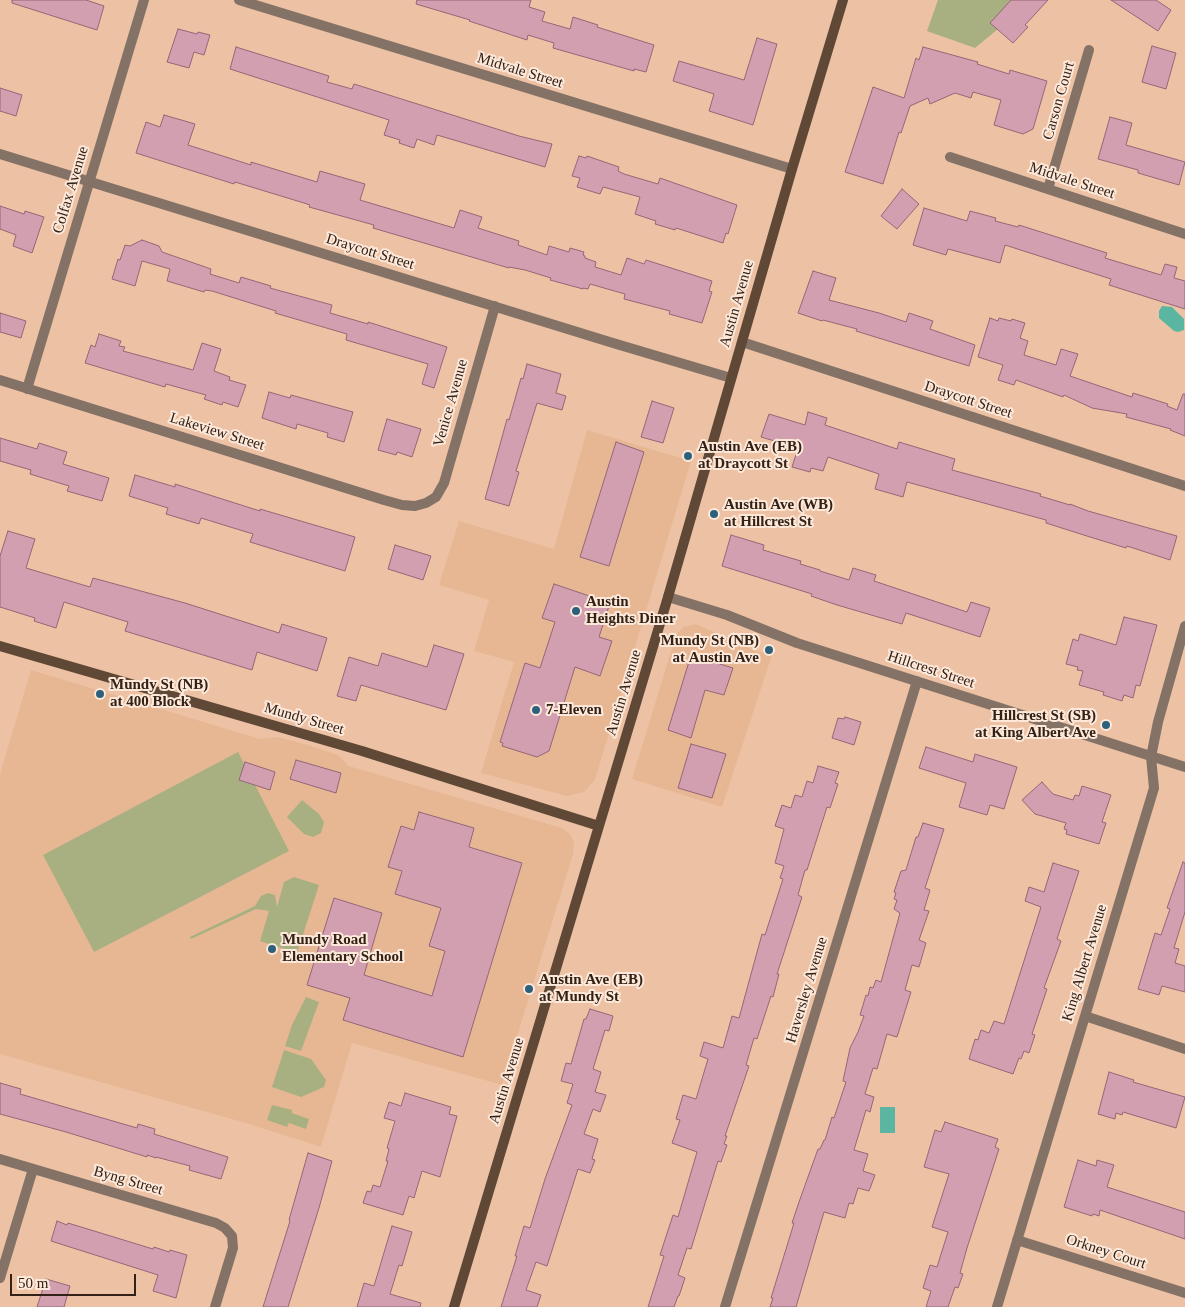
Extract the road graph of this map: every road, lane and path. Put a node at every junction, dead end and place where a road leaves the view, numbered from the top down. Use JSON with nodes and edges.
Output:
{"nodes":[{"id":1,"x":144,"y":0,"type":"edge"},
{"id":2,"x":239,"y":0,"type":"edge"},
{"id":3,"x":843,"y":0,"type":"edge"},
{"id":4,"x":1089,"y":50,"type":"dead end"},
{"id":5,"x":0,"y":154,"type":"edge"},
{"id":6,"x":950,"y":157,"type":"dead end"},
{"id":7,"x":792,"y":169,"type":"junction"},
{"id":8,"x":90,"y":181,"type":"junction"},
{"id":9,"x":1048,"y":189,"type":"junction"},
{"id":10,"x":1185,"y":234,"type":"edge"},
{"id":11,"x":495,"y":306,"type":"junction"},
{"id":12,"x":742,"y":342,"type":"junction"},
{"id":13,"x":731,"y":378,"type":"junction"},
{"id":14,"x":0,"y":380,"type":"edge"},
{"id":15,"x":27,"y":389,"type":"junction"},
{"id":16,"x":1185,"y":486,"type":"edge"},
{"id":17,"x":426,"y":503,"type":"joint"},
{"id":18,"x":668,"y":597,"type":"junction"},
{"id":19,"x":1185,"y":626,"type":"edge"},
{"id":20,"x":0,"y":646,"type":"edge"},
{"id":21,"x":917,"y":681,"type":"junction"},
{"id":22,"x":1151,"y":757,"type":"junction"},
{"id":23,"x":1185,"y":768,"type":"edge"},
{"id":24,"x":599,"y":826,"type":"junction"},
{"id":25,"x":1085,"y":1016,"type":"junction"},
{"id":26,"x":1185,"y":1050,"type":"edge"},
{"id":27,"x":0,"y":1159,"type":"edge"},
{"id":28,"x":33,"y":1169,"type":"junction"},
{"id":29,"x":1017,"y":1240,"type":"junction"},
{"id":30,"x":0,"y":1278,"type":"edge"},
{"id":31,"x":1185,"y":1293,"type":"edge"},
{"id":32,"x":215,"y":1307,"type":"edge"},
{"id":33,"x":454,"y":1307,"type":"edge"},
{"id":34,"x":725,"y":1307,"type":"edge"},
{"id":35,"x":997,"y":1307,"type":"edge"}],
"edges":[{"from":1,"to":8,"type":"street","name":"Colfax Avenue"},
{"from":2,"to":7,"type":"street","name":"Midvale Street"},
{"from":3,"to":7,"type":"main road","name":"Austin Avenue"},
{"from":4,"to":9,"type":"street","name":"Carson Court"},
{"from":5,"to":8,"type":"street","name":"Draycott Street"},
{"from":6,"to":9,"type":"street","name":"Midvale Street"},
{"from":7,"to":12,"type":"main road","name":"Austin Avenue"},
{"from":8,"to":11,"type":"street","name":"Draycott Street"},
{"from":8,"to":15,"type":"street","name":"Colfax Avenue"},
{"from":9,"to":10,"type":"street","name":"Midvale Street"},
{"from":11,"to":13,"type":"street","name":"Draycott Street"},
{"from":11,"to":17,"type":"street","name":"Venice Avenue"},
{"from":12,"to":13,"type":"main road","name":"Austin Avenue"},
{"from":12,"to":16,"type":"street","name":"Draycott Street"},
{"from":13,"to":18,"type":"main road","name":"Austin Avenue"},
{"from":14,"to":15,"type":"street","name":"Lakeview Street"},
{"from":15,"to":17,"type":"street","name":"Lakeview Street"},
{"from":18,"to":21,"type":"street","name":"Hillcrest Street"},
{"from":18,"to":24,"type":"main road","name":"Austin Avenue"},
{"from":19,"to":22,"type":"street","name":"King Albert Avenue"},
{"from":20,"to":24,"type":"main road","name":"Mundy Street"},
{"from":21,"to":22,"type":"street","name":"Hillcrest Street"},
{"from":21,"to":34,"type":"street","name":"Haversley Avenue"},
{"from":22,"to":23,"type":"street","name":"Hillcrest Street"},
{"from":22,"to":25,"type":"street","name":"King Albert Avenue"},
{"from":24,"to":33,"type":"main road","name":"Austin Avenue"},
{"from":25,"to":26,"type":"street"},
{"from":25,"to":29,"type":"street","name":"King Albert Avenue"},
{"from":27,"to":28,"type":"street","name":"Byng Street"},
{"from":28,"to":30,"type":"street"},
{"from":28,"to":32,"type":"street","name":"Byng Street"},
{"from":29,"to":31,"type":"street","name":"Orkney Court"},
{"from":29,"to":35,"type":"street","name":"King Albert Avenue"}]}
